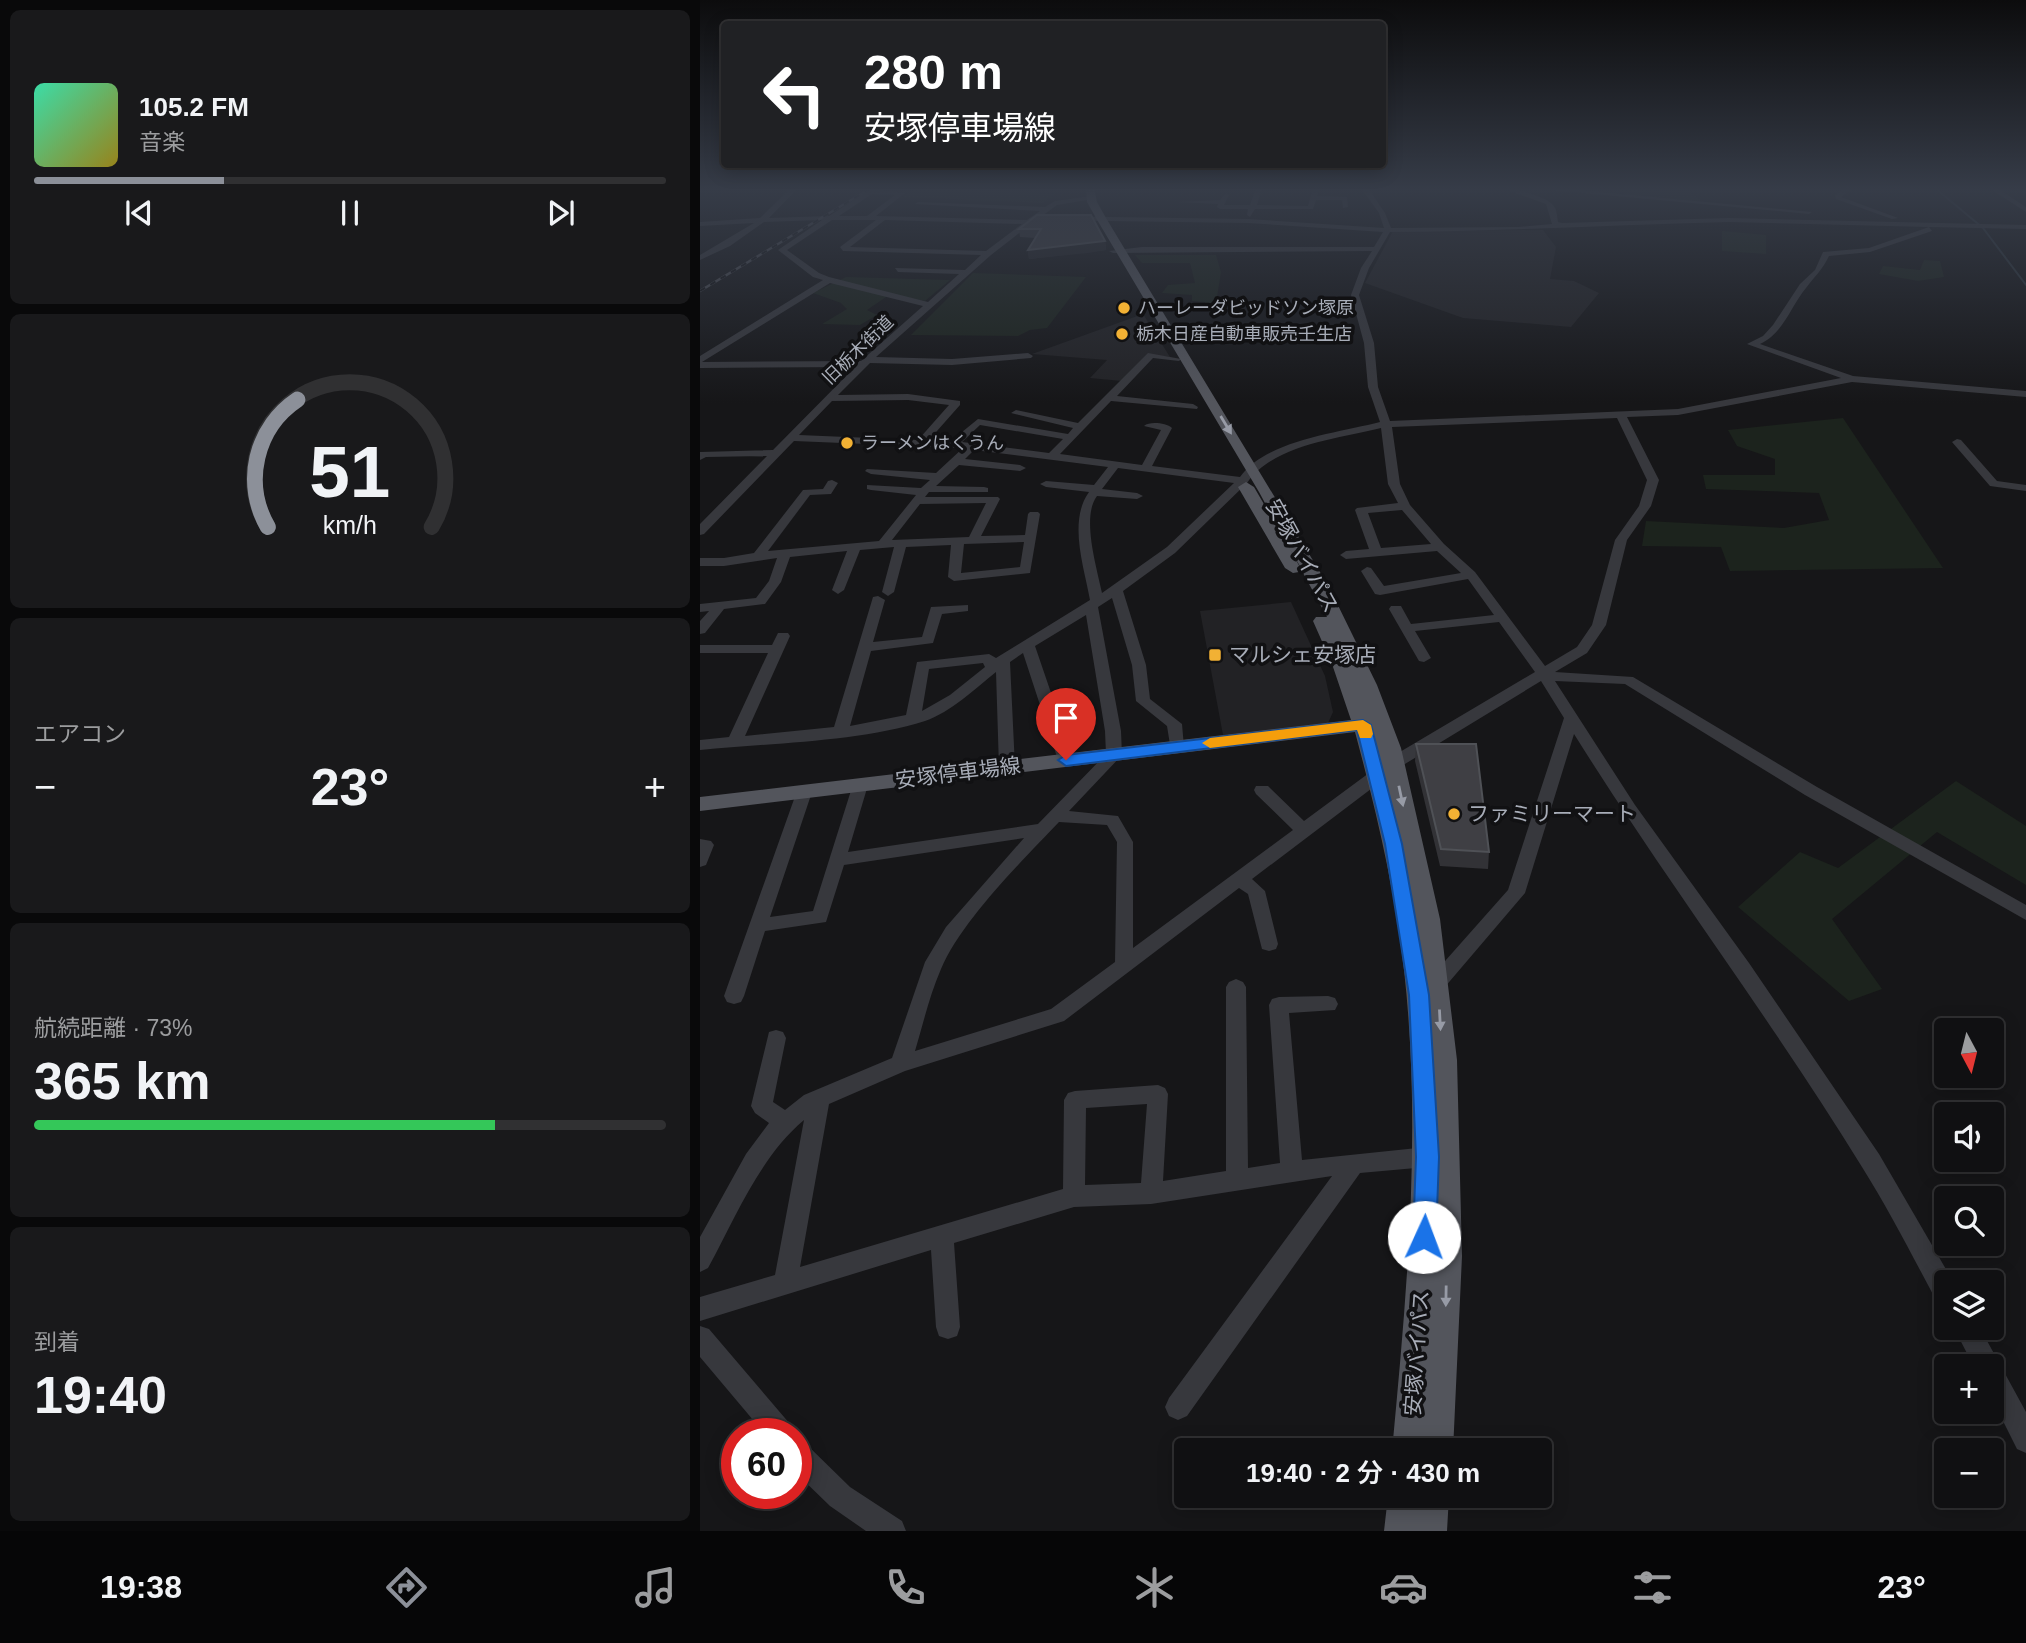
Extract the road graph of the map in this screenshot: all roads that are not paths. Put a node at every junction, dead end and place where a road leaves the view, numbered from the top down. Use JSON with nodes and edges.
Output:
{"nodes":[{"id":1,"x":795,"y":259,"type":"edge"},
{"id":2,"x":981,"y":259,"type":"edge"},
{"id":3,"x":1122,"y":259,"type":"edge"},
{"id":4,"x":1122,"y":259,"type":"edge"},
{"id":5,"x":1370,"y":259,"type":"edge"},
{"id":6,"x":1823,"y":259,"type":"edge"},
{"id":7,"x":898,"y":270,"type":"dead end"},
{"id":8,"x":966,"y":272,"type":"junction"},
{"id":9,"x":829,"y":280,"type":"junction"},
{"id":10,"x":929,"y":305,"type":"junction"},
{"id":11,"x":1028,"y":356,"type":"dead end"},
{"id":12,"x":1176,"y":359,"type":"junction"},
{"id":13,"x":700,"y":360,"type":"edge"},
{"id":14,"x":866,"y":362,"type":"junction"},
{"id":15,"x":700,"y":365,"type":"edge"},
{"id":16,"x":1852,"y":379,"type":"junction"},
{"id":17,"x":2026,"y":394,"type":"edge"},
{"id":18,"x":832,"y":398,"type":"junction"},
{"id":19,"x":1110,"y":398,"type":"junction"},
{"id":20,"x":1194,"y":407,"type":"dead end"},
{"id":21,"x":1016,"y":413,"type":"dead end"},
{"id":22,"x":1620,"y":414,"type":"junction"},
{"id":23,"x":1386,"y":424,"type":"junction"},
{"id":24,"x":1149,"y":426,"type":"dead end"},
{"id":25,"x":1081,"y":427,"type":"junction"},
{"id":26,"x":1070,"y":437,"type":"junction"},
{"id":27,"x":792,"y":438,"type":"junction"},
{"id":28,"x":922,"y":442,"type":"junction"},
{"id":29,"x":1957,"y":442,"type":"dead end"},
{"id":30,"x":954,"y":444,"type":"junction"},
{"id":31,"x":971,"y":447,"type":"junction"},
{"id":32,"x":778,"y":453,"type":"junction"},
{"id":33,"x":1053,"y":456,"type":"junction"},
{"id":34,"x":700,"y":457,"type":"edge"},
{"id":35,"x":956,"y":461,"type":"junction"},
{"id":36,"x":1115,"y":465,"type":"junction"},
{"id":37,"x":1020,"y":468,"type":"dead end"},
{"id":38,"x":1145,"y":468,"type":"junction"},
{"id":39,"x":871,"y":471,"type":"dead end"},
{"id":40,"x":1248,"y":475,"type":"junction"},
{"id":41,"x":939,"y":477,"type":"junction"},
{"id":42,"x":832,"y":483,"type":"dead end"},
{"id":43,"x":1046,"y":484,"type":"dead end"},
{"id":44,"x":871,"y":487,"type":"dead end"},
{"id":45,"x":2026,"y":488,"type":"edge"},
{"id":46,"x":1095,"y":490,"type":"junction"},
{"id":47,"x":922,"y":494,"type":"junction"},
{"id":48,"x":1137,"y":496,"type":"dead end"},
{"id":49,"x":1405,"y":506,"type":"junction"},
{"id":50,"x":720,"y":510,"type":"junction"},
{"id":51,"x":700,"y":511,"type":"edge"},
{"id":52,"x":1034,"y":514,"type":"dead end"},
{"id":53,"x":700,"y":531,"type":"edge"},
{"id":54,"x":1030,"y":538,"type":"junction"},
{"id":55,"x":974,"y":539,"type":"junction"},
{"id":56,"x":958,"y":541,"type":"junction"},
{"id":57,"x":901,"y":543,"type":"junction"},
{"id":58,"x":883,"y":544,"type":"junction"},
{"id":59,"x":1440,"y":547,"type":"junction"},
{"id":60,"x":854,"y":549,"type":"junction"},
{"id":61,"x":1377,"y":552,"type":"junction"},
{"id":62,"x":785,"y":554,"type":"junction"},
{"id":63,"x":1346,"y":555,"type":"dead end"},
{"id":64,"x":758,"y":556,"type":"junction"},
{"id":65,"x":700,"y":562,"type":"edge"},
{"id":66,"x":1367,"y":571,"type":"dead end"},
{"id":67,"x":1471,"y":575,"type":"junction"},
{"id":68,"x":838,"y":590,"type":"dead end"},
{"id":69,"x":1116,"y":590,"type":"junction"},
{"id":70,"x":1094,"y":604,"type":"junction"},
{"id":71,"x":719,"y":607,"type":"junction"},
{"id":72,"x":700,"y":608,"type":"edge"},
{"id":73,"x":963,"y":608,"type":"dead end"},
{"id":74,"x":1396,"y":609,"type":"dead end"},
{"id":75,"x":1503,"y":618,"type":"junction"},
{"id":76,"x":1407,"y":628,"type":"junction"},
{"id":77,"x":700,"y":630,"type":"edge"},
{"id":78,"x":1028,"y":646,"type":"junction"},
{"id":79,"x":865,"y":647,"type":"junction"},
{"id":80,"x":700,"y":649,"type":"edge"},
{"id":81,"x":1424,"y":658,"type":"dead end"},
{"id":82,"x":998,"y":664,"type":"junction"},
{"id":83,"x":1543,"y":673,"type":"junction"},
{"id":84,"x":1571,"y":718,"type":"junction"},
{"id":85,"x":913,"y":720,"type":"junction"},
{"id":86,"x":1373,"y":724,"type":"junction"},
{"id":87,"x":841,"y":730,"type":"junction"},
{"id":88,"x":735,"y":741,"type":"junction"},
{"id":89,"x":700,"y":745,"type":"edge"},
{"id":90,"x":1176,"y":747,"type":"junction"},
{"id":91,"x":1114,"y":755,"type":"junction"},
{"id":92,"x":1066,"y":760,"type":"junction"},
{"id":93,"x":1007,"y":767,"type":"junction"},
{"id":94,"x":1386,"y":770,"type":"junction"},
{"id":95,"x":860,"y":785,"type":"junction"},
{"id":96,"x":1262,"y":790,"type":"dead end"},
{"id":97,"x":804,"y":792,"type":"junction"},
{"id":98,"x":700,"y":804,"type":"edge"},
{"id":99,"x":1048,"y":823,"type":"junction"},
{"id":100,"x":1305,"y":832,"type":"junction"},
{"id":101,"x":700,"y":845,"type":"edge"},
{"id":102,"x":837,"y":860,"type":"junction"},
{"id":103,"x":700,"y":861,"type":"edge"},
{"id":104,"x":1241,"y":880,"type":"junction"},
{"id":105,"x":2026,"y":913,"type":"edge"},
{"id":106,"x":759,"y":925,"type":"junction"},
{"id":107,"x":1269,"y":944,"type":"dead end"},
{"id":108,"x":1124,"y":965,"type":"junction"},
{"id":109,"x":1437,"y":983,"type":"junction"},
{"id":110,"x":1236,"y":988,"type":"dead end"},
{"id":111,"x":734,"y":996,"type":"dead end"},
{"id":112,"x":1328,"y":1004,"type":"dead end"},
{"id":113,"x":776,"y":1038,"type":"dead end"},
{"id":114,"x":900,"y":1064,"type":"junction"},
{"id":115,"x":819,"y":1099,"type":"junction"},
{"id":116,"x":786,"y":1123,"type":"junction"},
{"id":117,"x":1427,"y":1157,"type":"junction"},
{"id":118,"x":1354,"y":1163,"type":"junction"},
{"id":119,"x":1292,"y":1171,"type":"junction"},
{"id":120,"x":1237,"y":1180,"type":"junction"},
{"id":121,"x":1151,"y":1193,"type":"junction"},
{"id":122,"x":1074,"y":1196,"type":"junction"},
{"id":123,"x":942,"y":1236,"type":"junction"},
{"id":124,"x":700,"y":1260,"type":"edge"},
{"id":125,"x":1934,"y":1272,"type":"edge"},
{"id":126,"x":785,"y":1283,"type":"junction"},
{"id":127,"x":700,"y":1309,"type":"edge"},
{"id":128,"x":948,"y":1327,"type":"dead end"},
{"id":129,"x":700,"y":1338,"type":"edge"},
{"id":130,"x":2004,"y":1397,"type":"edge"},
{"id":131,"x":1178,"y":1407,"type":"dead end"},
{"id":132,"x":767,"y":1418,"type":"edge"},
{"id":133,"x":1411,"y":1438,"type":"edge"},
{"id":134,"x":1436,"y":1438,"type":"edge"},
{"id":135,"x":2026,"y":1440,"type":"edge"},
{"id":136,"x":812,"y":1471,"type":"edge"},
{"id":137,"x":1405,"y":1508,"type":"edge"},
{"id":138,"x":1430,"y":1508,"type":"edge"},
{"id":139,"x":892,"y":1531,"type":"edge"},
{"id":140,"x":1403,"y":1531,"type":"edge"},
{"id":141,"x":1428,"y":1531,"type":"edge"}],
"edges":[{"from":1,"to":9,"type":"street"},
{"from":2,"to":8,"type":"street","name":"旧栃木街道"},
{"from":3,"to":12,"type":"main road","name":"安塚バイパス"},
{"from":4,"to":40,"type":"main road","name":"安塚バイパス","one_way":true},
{"from":5,"to":23,"type":"street"},
{"from":6,"to":16,"type":"street"},
{"from":7,"to":8,"type":"street"},
{"from":8,"to":10,"type":"street","name":"旧栃木街道"},
{"from":9,"to":10,"type":"street"},
{"from":9,"to":13,"type":"street"},
{"from":10,"to":14,"type":"street","name":"旧栃木街道"},
{"from":11,"to":14,"type":"street"},
{"from":12,"to":19,"type":"street"},
{"from":12,"to":40,"type":"main road","name":"安塚バイパス"},
{"from":14,"to":15,"type":"street"},
{"from":14,"to":18,"type":"street","name":"旧栃木街道"},
{"from":16,"to":17,"type":"street"},
{"from":16,"to":22,"type":"street"},
{"from":18,"to":27,"type":"street","name":"旧栃木街道"},
{"from":18,"to":28,"type":"street"},
{"from":19,"to":20,"type":"street"},
{"from":19,"to":25,"type":"street"},
{"from":21,"to":25,"type":"street"},
{"from":22,"to":23,"type":"street"},
{"from":22,"to":83,"type":"street"},
{"from":23,"to":40,"type":"street"},
{"from":23,"to":49,"type":"street"},
{"from":24,"to":38,"type":"street"},
{"from":25,"to":26,"type":"street"},
{"from":26,"to":30,"type":"street"},
{"from":26,"to":33,"type":"street"},
{"from":27,"to":28,"type":"street"},
{"from":27,"to":32,"type":"street","name":"旧栃木街道"},
{"from":28,"to":30,"type":"street"},
{"from":29,"to":45,"type":"street"},
{"from":30,"to":31,"type":"street"},
{"from":31,"to":33,"type":"street"},
{"from":31,"to":35,"type":"street"},
{"from":32,"to":34,"type":"street"},
{"from":32,"to":50,"type":"street","name":"旧栃木街道"},
{"from":33,"to":36,"type":"street"},
{"from":35,"to":37,"type":"street"},
{"from":35,"to":41,"type":"street"},
{"from":36,"to":38,"type":"street"},
{"from":36,"to":46,"type":"street"},
{"from":38,"to":40,"type":"street"},
{"from":39,"to":41,"type":"street"},
{"from":40,"to":69,"type":"street"},
{"from":40,"to":86,"type":"main road","name":"安塚バイパス"},
{"from":41,"to":47,"type":"street"},
{"from":42,"to":64,"type":"street"},
{"from":43,"to":46,"type":"street"},
{"from":44,"to":47,"type":"street"},
{"from":46,"to":48,"type":"street"},
{"from":46,"to":70,"type":"street"},
{"from":47,"to":55,"type":"street"},
{"from":47,"to":58,"type":"street"},
{"from":49,"to":59,"type":"street"},
{"from":49,"to":61,"type":"street"},
{"from":50,"to":51,"type":"street"},
{"from":50,"to":53,"type":"street","name":"旧栃木街道"},
{"from":52,"to":54,"type":"street"},
{"from":54,"to":55,"type":"street"},
{"from":54,"to":56,"type":"street"},
{"from":55,"to":56,"type":"street"},
{"from":56,"to":57,"type":"street"},
{"from":57,"to":58,"type":"street"},
{"from":57,"to":79,"type":"street"},
{"from":58,"to":60,"type":"street"},
{"from":59,"to":61,"type":"street"},
{"from":59,"to":67,"type":"street"},
{"from":60,"to":62,"type":"street"},
{"from":60,"to":68,"type":"street"},
{"from":61,"to":63,"type":"street"},
{"from":62,"to":64,"type":"street"},
{"from":62,"to":71,"type":"street"},
{"from":64,"to":65,"type":"street"},
{"from":66,"to":67,"type":"street"},
{"from":67,"to":75,"type":"street"},
{"from":69,"to":70,"type":"street"},
{"from":69,"to":90,"type":"street"},
{"from":70,"to":78,"type":"street"},
{"from":70,"to":91,"type":"street"},
{"from":71,"to":72,"type":"street"},
{"from":71,"to":77,"type":"street"},
{"from":73,"to":79,"type":"street"},
{"from":74,"to":76,"type":"street"},
{"from":75,"to":76,"type":"street"},
{"from":75,"to":83,"type":"street"},
{"from":76,"to":81,"type":"street"},
{"from":78,"to":82,"type":"street"},
{"from":78,"to":92,"type":"street"},
{"from":79,"to":87,"type":"street"},
{"from":80,"to":88,"type":"street"},
{"from":82,"to":85,"type":"street"},
{"from":82,"to":85,"type":"street"},
{"from":82,"to":93,"type":"street"},
{"from":83,"to":84,"type":"street"},
{"from":83,"to":94,"type":"street"},
{"from":83,"to":105,"type":"street"},
{"from":84,"to":109,"type":"street"},
{"from":84,"to":125,"type":"street"},
{"from":85,"to":87,"type":"street"},
{"from":86,"to":90,"type":"main road","name":"安塚停車場線"},
{"from":86,"to":94,"type":"main road","name":"安塚バイパス"},
{"from":87,"to":88,"type":"street"},
{"from":88,"to":89,"type":"street"},
{"from":90,"to":91,"type":"main road","name":"安塚停車場線"},
{"from":91,"to":92,"type":"main road","name":"安塚停車場線"},
{"from":91,"to":99,"type":"street"},
{"from":92,"to":93,"type":"main road","name":"安塚停車場線"},
{"from":93,"to":95,"type":"main road","name":"安塚停車場線"},
{"from":94,"to":100,"type":"street"},
{"from":94,"to":109,"type":"main road","name":"安塚バイパス","one_way":true},
{"from":94,"to":117,"type":"main road","name":"安塚バイパス"},
{"from":95,"to":97,"type":"main road","name":"安塚停車場線"},
{"from":95,"to":102,"type":"street"},
{"from":96,"to":100,"type":"street"},
{"from":97,"to":98,"type":"main road","name":"安塚停車場線"},
{"from":97,"to":106,"type":"street"},
{"from":99,"to":102,"type":"street"},
{"from":99,"to":108,"type":"street"},
{"from":99,"to":114,"type":"street"},
{"from":100,"to":104,"type":"street"},
{"from":101,"to":103,"type":"street"},
{"from":102,"to":106,"type":"street"},
{"from":104,"to":107,"type":"street"},
{"from":104,"to":108,"type":"street"},
{"from":106,"to":111,"type":"street"},
{"from":108,"to":114,"type":"street"},
{"from":109,"to":134,"type":"main road","name":"安塚バイパス","one_way":true},
{"from":110,"to":120,"type":"street"},
{"from":112,"to":119,"type":"street"},
{"from":113,"to":116,"type":"street"},
{"from":114,"to":115,"type":"street"},
{"from":115,"to":116,"type":"street"},
{"from":115,"to":126,"type":"street"},
{"from":116,"to":124,"type":"street"},
{"from":117,"to":118,"type":"street"},
{"from":117,"to":133,"type":"main road","name":"安塚バイパス"},
{"from":118,"to":119,"type":"street"},
{"from":118,"to":131,"type":"street"},
{"from":119,"to":120,"type":"street"},
{"from":120,"to":121,"type":"street"},
{"from":121,"to":122,"type":"street"},
{"from":121,"to":122,"type":"street"},
{"from":122,"to":123,"type":"street"},
{"from":123,"to":126,"type":"street"},
{"from":123,"to":128,"type":"street"},
{"from":126,"to":127,"type":"street"},
{"from":129,"to":132,"type":"street"},
{"from":130,"to":135,"type":"street"},
{"from":136,"to":139,"type":"street"},
{"from":137,"to":140,"type":"main road"},
{"from":138,"to":141,"type":"main road"}]}
